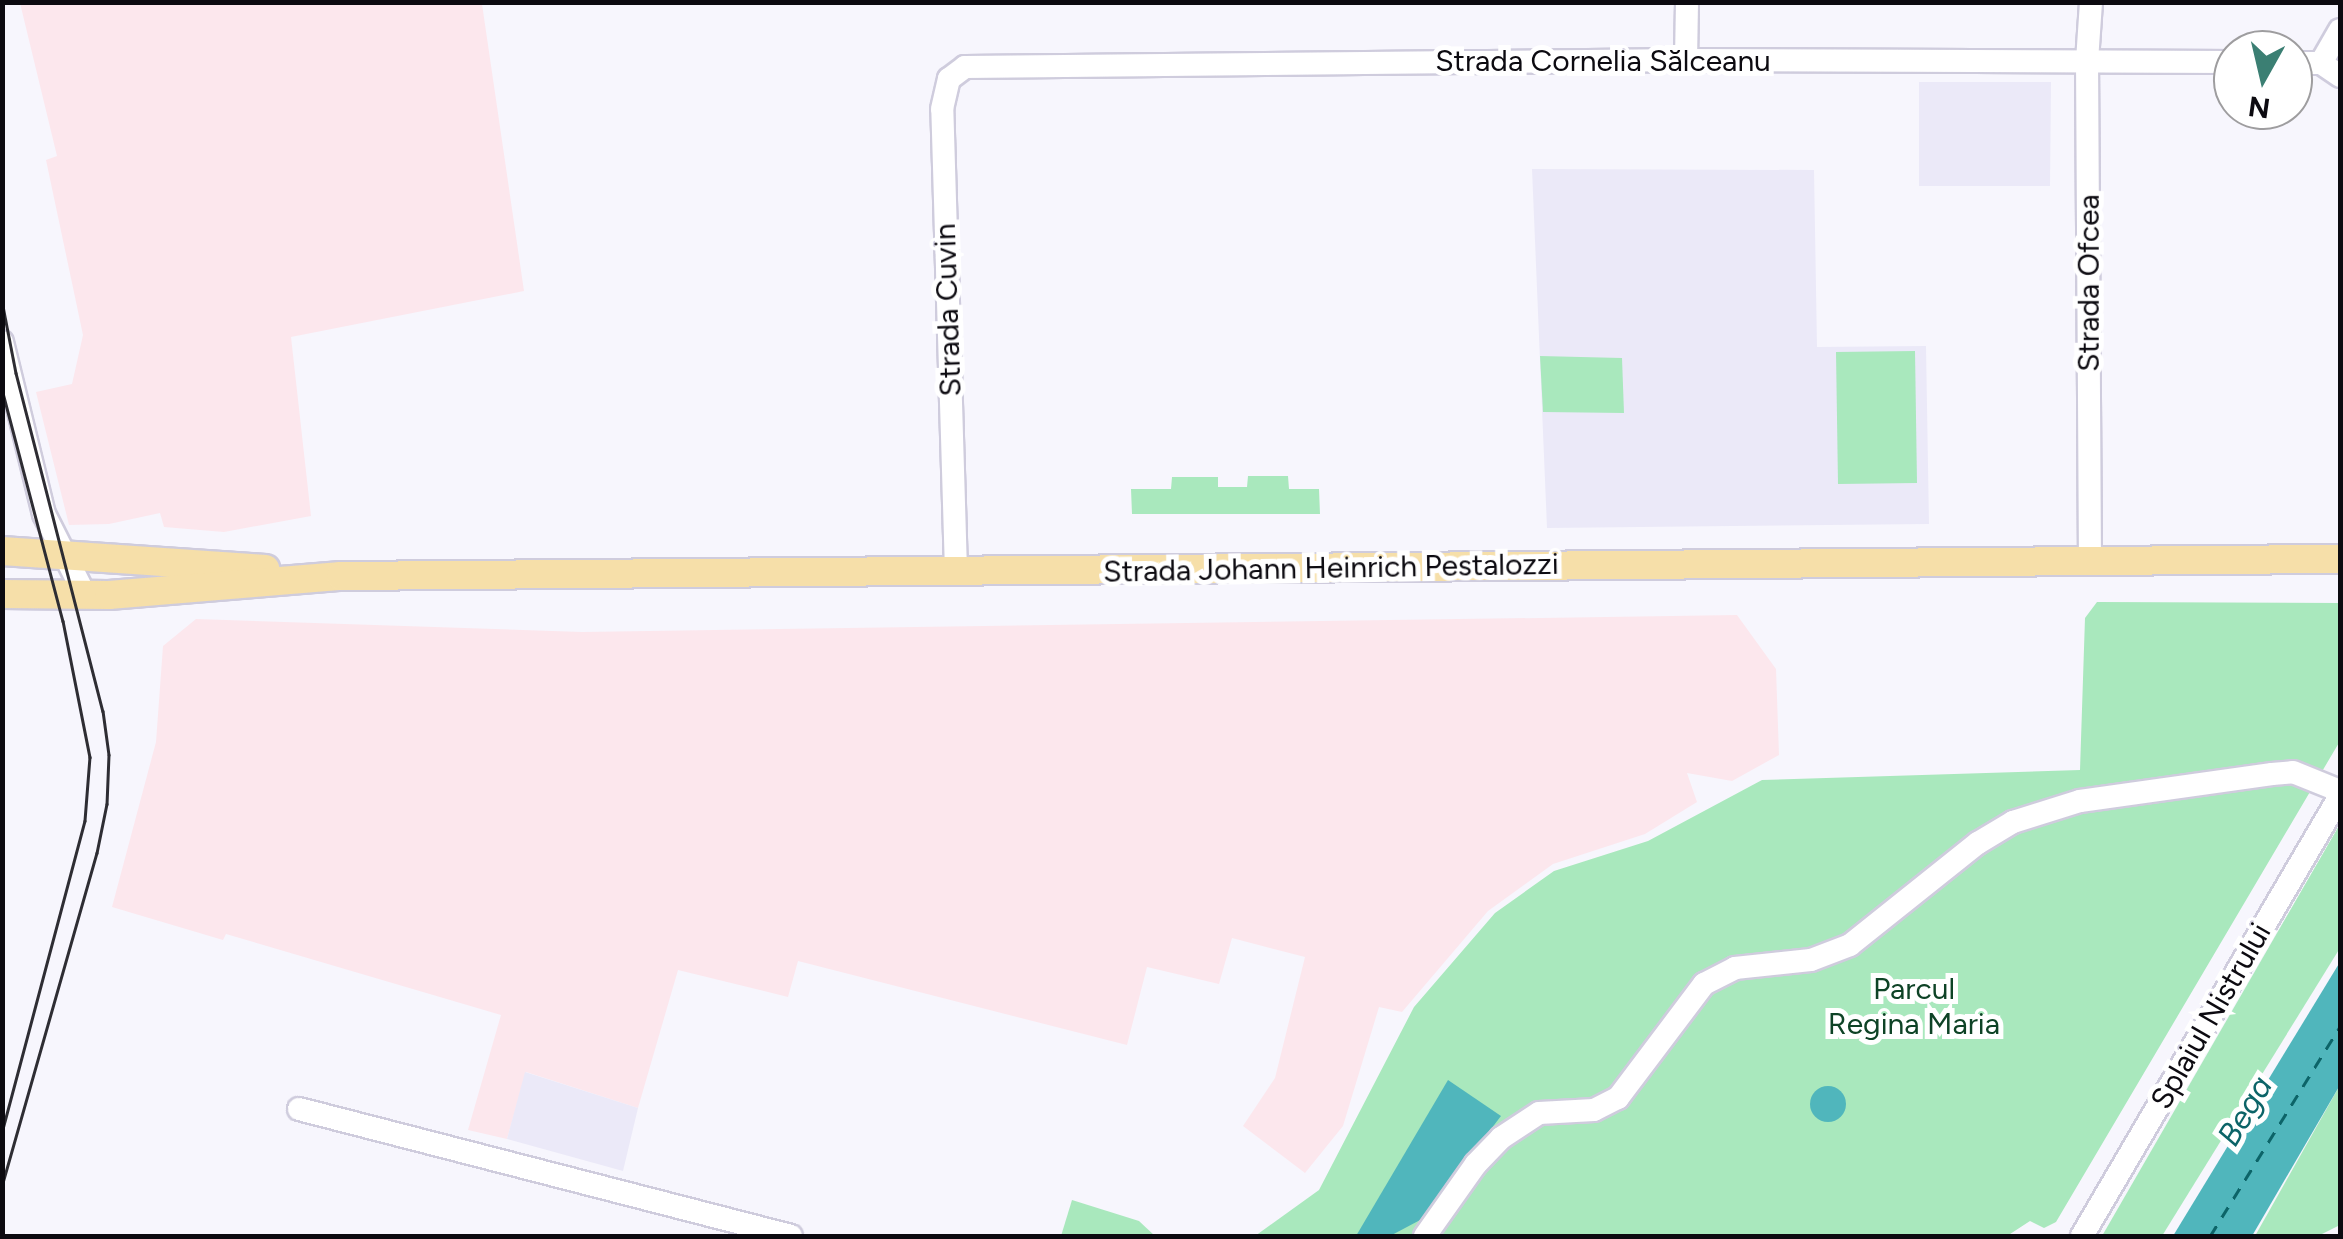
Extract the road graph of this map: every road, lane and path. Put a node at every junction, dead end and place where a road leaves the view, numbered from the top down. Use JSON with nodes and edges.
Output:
{"nodes":[{"id":1,"x":1687,"y":2,"type":"edge"},
{"id":2,"x":2091,"y":2,"type":"edge"},
{"id":3,"x":2340,"y":30,"type":"edge"},
{"id":4,"x":1686,"y":60,"type":"junction"},
{"id":5,"x":2087,"y":61,"type":"junction"},
{"id":6,"x":2213,"y":62,"type":"edge"},
{"id":7,"x":973,"y":66,"type":"joint"},
{"id":8,"x":2331,"y":70,"type":"edge"},
{"id":9,"x":2,"y":342,"type":"edge"},
{"id":10,"x":6,"y":376,"type":"edge"},
{"id":11,"x":2,"y":550,"type":"edge"},
{"id":12,"x":62,"y":554,"type":"junction"},
{"id":13,"x":2335,"y":560,"type":"edge"},
{"id":14,"x":2090,"y":564,"type":"junction"},
{"id":15,"x":956,"y":571,"type":"junction"},
{"id":16,"x":341,"y":576,"type":"junction"},
{"id":17,"x":2,"y":594,"type":"edge"},
{"id":18,"x":85,"y":595,"type":"junction"},
{"id":19,"x":2340,"y":793,"type":"edge"},
{"id":20,"x":299,"y":1109,"type":"dead end"},
{"id":21,"x":792,"y":1236,"type":"edge"},
{"id":22,"x":1425,"y":1236,"type":"edge"},
{"id":23,"x":2082,"y":1236,"type":"edge"}],
"edges":[{"from":1,"to":4,"type":"street"},
{"from":2,"to":5,"type":"street","name":"Strada Ofcea"},
{"from":3,"to":8,"type":"street"},
{"from":4,"to":5,"type":"street","name":"Strada Cornelia Sălceanu"},
{"from":4,"to":7,"type":"street","name":"Strada Cornelia Sălceanu"},
{"from":5,"to":6,"type":"street","name":"Strada Cornelia Sălceanu"},
{"from":5,"to":14,"type":"street","name":"Strada Ofcea"},
{"from":7,"to":15,"type":"street","name":"Strada Cuvin"},
{"from":9,"to":10,"type":"street"},
{"from":10,"to":12,"type":"street"},
{"from":11,"to":12,"type":"main road","name":"Strada Johann Heinrich Pestalozzi"},
{"from":12,"to":16,"type":"main road","name":"Strada Johann Heinrich Pestalozzi"},
{"from":12,"to":18,"type":"street"},
{"from":13,"to":14,"type":"main road","name":"Strada Johann Heinrich Pestalozzi"},
{"from":14,"to":15,"type":"main road","name":"Strada Johann Heinrich Pestalozzi"},
{"from":15,"to":16,"type":"main road","name":"Strada Johann Heinrich Pestalozzi"},
{"from":16,"to":18,"type":"main road","name":"Strada Johann Heinrich Pestalozzi"},
{"from":17,"to":18,"type":"main road","name":"Strada Johann Heinrich Pestalozzi"},
{"from":19,"to":22,"type":"street"},
{"from":19,"to":23,"type":"street","name":"Splaiul Nistrului"},
{"from":20,"to":21,"type":"street"}]}
